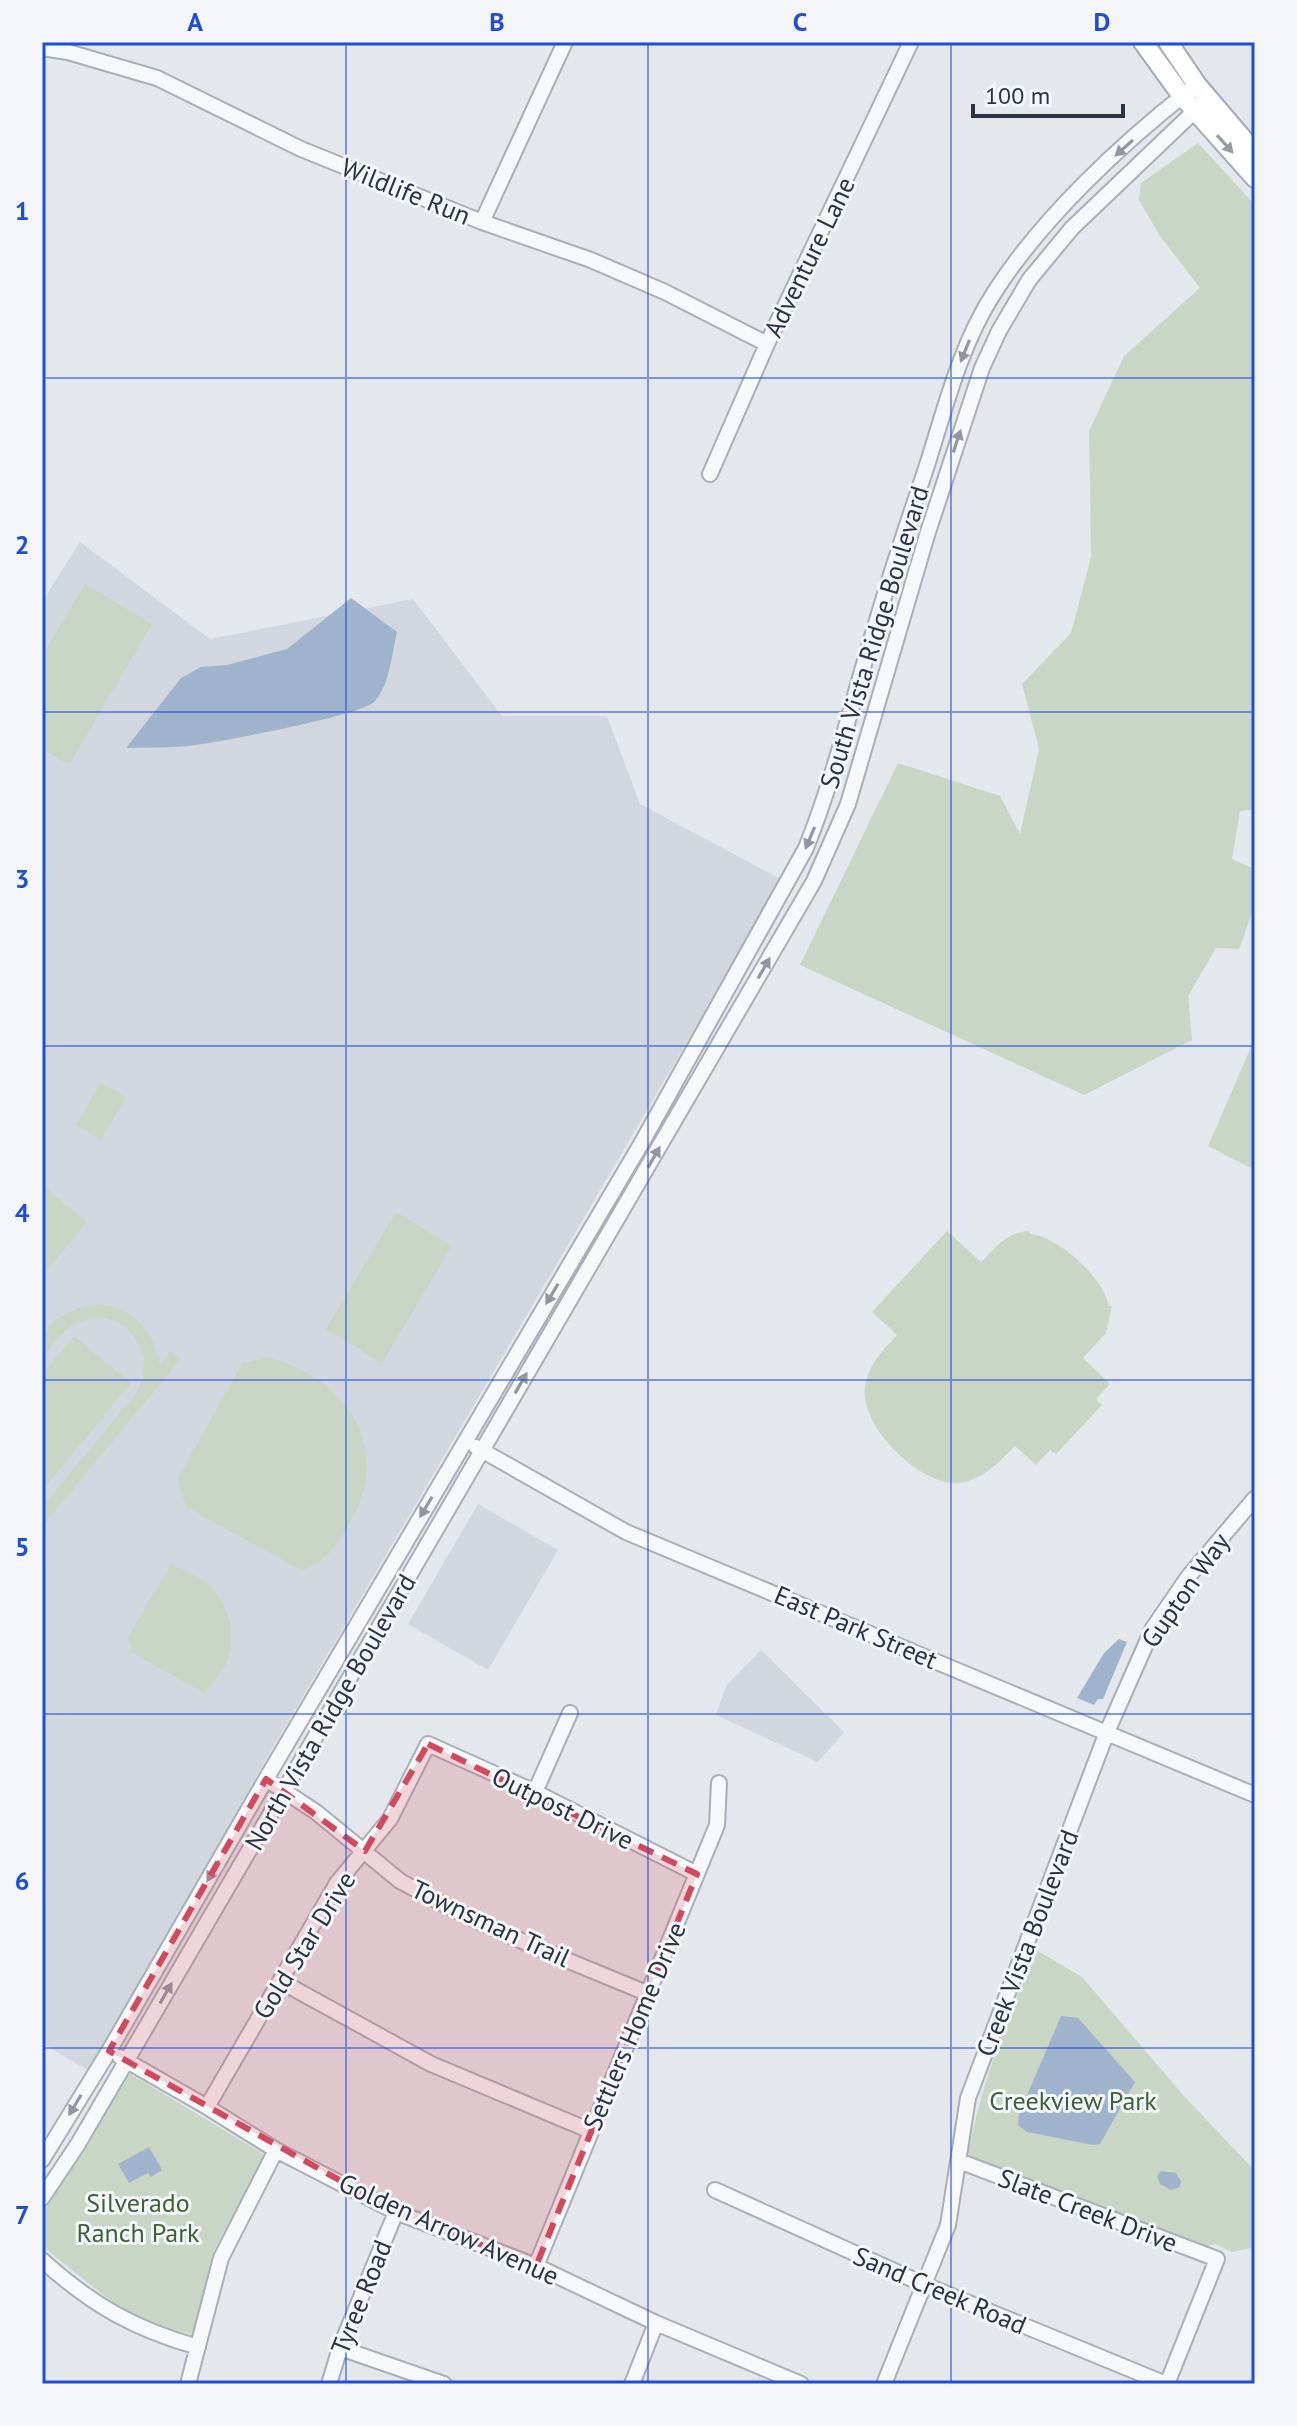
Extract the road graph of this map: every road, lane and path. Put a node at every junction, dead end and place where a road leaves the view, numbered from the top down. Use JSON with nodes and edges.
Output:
{"nodes":[{"id":1,"x":565,"y":42,"type":"edge"},
{"id":2,"x":911,"y":42,"type":"edge"},
{"id":3,"x":1143,"y":42,"type":"edge"},
{"id":4,"x":1168,"y":42,"type":"edge"},
{"id":5,"x":42,"y":48,"type":"edge"},
{"id":6,"x":1195,"y":98,"type":"junction"},
{"id":7,"x":1255,"y":153,"type":"edge"},
{"id":8,"x":1255,"y":178,"type":"edge"},
{"id":9,"x":482,"y":222,"type":"junction"},
{"id":10,"x":767,"y":344,"type":"junction"},
{"id":11,"x":710,"y":474,"type":"dead end"},
{"id":12,"x":615,"y":1224,"type":"joint"},
{"id":13,"x":592,"y":1227,"type":"joint"},
{"id":14,"x":466,"y":1440,"type":"junction"},
{"id":15,"x":482,"y":1450,"type":"junction"},
{"id":16,"x":1255,"y":1498,"type":"edge"},
{"id":17,"x":570,"y":1713,"type":"dead end"},
{"id":18,"x":1107,"y":1732,"type":"junction"},
{"id":19,"x":428,"y":1744,"type":"joint"},
{"id":20,"x":266,"y":1779,"type":"junction"},
{"id":21,"x":719,"y":1783,"type":"dead end"},
{"id":22,"x":284,"y":1790,"type":"junction"},
{"id":23,"x":535,"y":1792,"type":"junction"},
{"id":24,"x":1255,"y":1795,"type":"edge"},
{"id":25,"x":365,"y":1851,"type":"junction"},
{"id":26,"x":697,"y":1874,"type":"junction"},
{"id":27,"x":280,"y":1981,"type":"junction"},
{"id":28,"x":649,"y":1994,"type":"junction"},
{"id":29,"x":109,"y":2051,"type":"junction"},
{"id":30,"x":126,"y":2060,"type":"junction"},
{"id":31,"x":207,"y":2107,"type":"junction"},
{"id":32,"x":591,"y":2131,"type":"junction"},
{"id":33,"x":276,"y":2150,"type":"junction"},
{"id":34,"x":42,"y":2160,"type":"edge"},
{"id":35,"x":959,"y":2161,"type":"junction"},
{"id":36,"x":715,"y":2190,"type":"dead end"},
{"id":37,"x":42,"y":2198,"type":"edge"},
{"id":38,"x":396,"y":2212,"type":"junction"},
{"id":39,"x":42,"y":2260,"type":"edge"},
{"id":40,"x":536,"y":2266,"type":"junction"},
{"id":41,"x":925,"y":2285,"type":"junction"},
{"id":42,"x":656,"y":2323,"type":"junction"},
{"id":43,"x":198,"y":2347,"type":"junction"},
{"id":44,"x":340,"y":2348,"type":"junction"},
{"id":45,"x":188,"y":2384,"type":"edge"},
{"id":46,"x":329,"y":2384,"type":"edge"},
{"id":47,"x":444,"y":2384,"type":"edge"},
{"id":48,"x":632,"y":2384,"type":"edge"},
{"id":49,"x":801,"y":2384,"type":"edge"},
{"id":50,"x":884,"y":2384,"type":"edge"},
{"id":51,"x":1167,"y":2384,"type":"edge"}],
"edges":[{"from":1,"to":9,"type":"street"},
{"from":2,"to":10,"type":"street","name":"Adventure Lane"},
{"from":3,"to":6,"type":"main road"},
{"from":4,"to":6,"type":"main road"},
{"from":5,"to":9,"type":"street","name":"Wildlife Run"},
{"from":6,"to":7,"type":"main road"},
{"from":6,"to":8,"type":"main road","one_way":true},
{"from":12,"to":6,"type":"street","name":"South Vista Ridge Boulevard","one_way":true},
{"from":6,"to":13,"type":"street","name":"South Vista Ridge Boulevard","one_way":true},
{"from":9,"to":10,"type":"street","name":"Wildlife Run"},
{"from":10,"to":11,"type":"street","name":"Adventure Lane"},
{"from":15,"to":12,"type":"street","name":"North Vista Ridge Boulevard","one_way":true},
{"from":13,"to":14,"type":"street","name":"North Vista Ridge Boulevard","one_way":true},
{"from":14,"to":15,"type":"street","name":"East Park Street"},
{"from":14,"to":20,"type":"street","name":"North Vista Ridge Boulevard","one_way":true},
{"from":15,"to":18,"type":"street","name":"East Park Street"},
{"from":15,"to":22,"type":"street","name":"North Vista Ridge Boulevard"},
{"from":16,"to":18,"type":"street","name":"Gupton Way"},
{"from":17,"to":23,"type":"street"},
{"from":18,"to":24,"type":"street","name":"East Park Street"},
{"from":18,"to":35,"type":"street","name":"Creek Vista Boulevard"},
{"from":19,"to":23,"type":"street","name":"Outpost Drive"},
{"from":19,"to":25,"type":"street","name":"Gold Star Drive"},
{"from":20,"to":22,"type":"street","name":"Townsman Trail"},
{"from":20,"to":29,"type":"street","name":"North Vista Ridge Boulevard","one_way":true},
{"from":21,"to":26,"type":"street","name":"Settlers Home Drive"},
{"from":22,"to":25,"type":"street","name":"Townsman Trail"},
{"from":30,"to":22,"type":"street","name":"North Vista Ridge Boulevard","one_way":true},
{"from":23,"to":26,"type":"street","name":"Outpost Drive"},
{"from":25,"to":27,"type":"street","name":"Gold Star Drive"},
{"from":25,"to":28,"type":"street","name":"Townsman Trail"},
{"from":26,"to":28,"type":"street","name":"Settlers Home Drive"},
{"from":27,"to":31,"type":"street","name":"Gold Star Drive"},
{"from":27,"to":32,"type":"street"},
{"from":28,"to":32,"type":"street","name":"Settlers Home Drive"},
{"from":29,"to":30,"type":"street","name":"Golden Arrow Avenue"},
{"from":29,"to":34,"type":"street","name":"North Vista Ridge Boulevard","one_way":true},
{"from":30,"to":31,"type":"street","name":"Golden Arrow Avenue"},
{"from":30,"to":37,"type":"street","name":"North Vista Ridge Boulevard"},
{"from":31,"to":33,"type":"street","name":"Golden Arrow Avenue"},
{"from":32,"to":40,"type":"street","name":"Settlers Home Drive"},
{"from":33,"to":38,"type":"street","name":"Golden Arrow Avenue"},
{"from":33,"to":43,"type":"street"},
{"from":35,"to":41,"type":"street","name":"Creek Vista Boulevard"},
{"from":35,"to":51,"type":"street","name":"Slate Creek Drive"},
{"from":36,"to":41,"type":"street","name":"Sand Creek Road"},
{"from":38,"to":40,"type":"street","name":"Golden Arrow Avenue"},
{"from":38,"to":44,"type":"street","name":"Tyree Road"},
{"from":39,"to":43,"type":"street"},
{"from":40,"to":42,"type":"street","name":"Golden Arrow Avenue"},
{"from":41,"to":50,"type":"street","name":"Creek Vista Boulevard"},
{"from":41,"to":51,"type":"street","name":"Sand Creek Road"},
{"from":42,"to":48,"type":"street"},
{"from":42,"to":49,"type":"street","name":"Golden Arrow Avenue"},
{"from":43,"to":45,"type":"street"},
{"from":44,"to":46,"type":"street","name":"Tyree Road"},
{"from":44,"to":47,"type":"street"}]}
